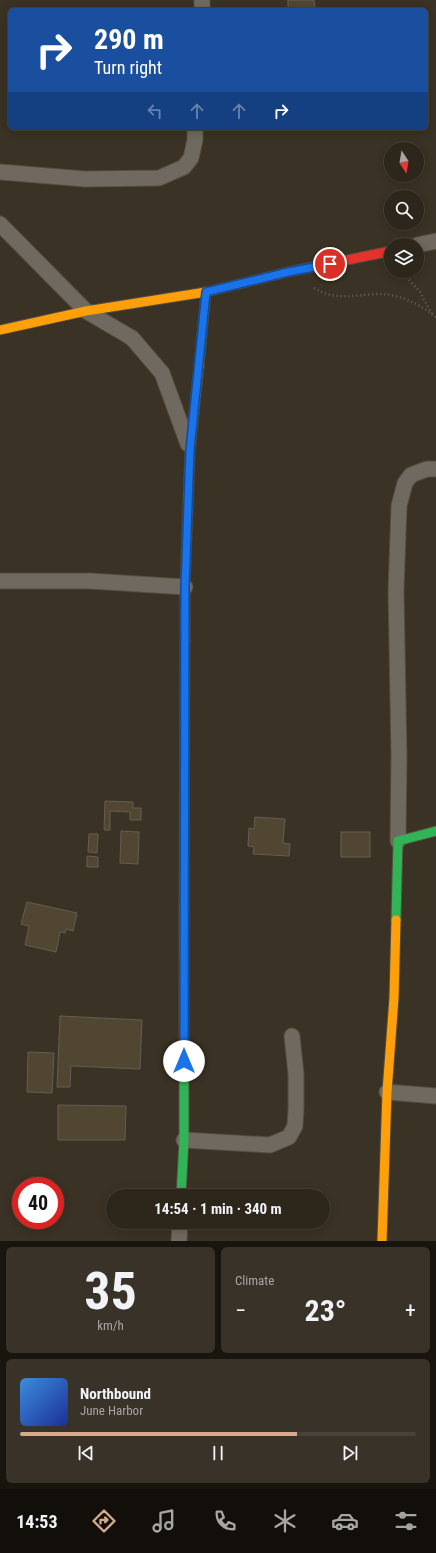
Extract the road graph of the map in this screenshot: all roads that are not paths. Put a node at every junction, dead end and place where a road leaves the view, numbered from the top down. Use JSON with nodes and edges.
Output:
{"nodes":[{"id":1,"x":196,"y":130,"type":"edge"},
{"id":2,"x":0,"y":172,"type":"edge"},
{"id":3,"x":0,"y":224,"type":"edge"},
{"id":4,"x":436,"y":241,"type":"edge"},
{"id":5,"x":424,"y":244,"type":"edge"},
{"id":6,"x":384,"y":252,"type":"edge"},
{"id":7,"x":206,"y":292,"type":"junction"},
{"id":8,"x":86,"y":311,"type":"junction"},
{"id":9,"x":0,"y":330,"type":"edge"},
{"id":10,"x":190,"y":450,"type":"junction"},
{"id":11,"x":436,"y":470,"type":"edge"},
{"id":12,"x":0,"y":581,"type":"edge"},
{"id":13,"x":185,"y":587,"type":"junction"},
{"id":14,"x":436,"y":830,"type":"edge"},
{"id":15,"x":398,"y":841,"type":"junction"},
{"id":16,"x":292,"y":1036,"type":"dead end"},
{"id":17,"x":387,"y":1092,"type":"junction"},
{"id":18,"x":436,"y":1096,"type":"edge"},
{"id":19,"x":184,"y":1140,"type":"junction"},
{"id":20,"x":181,"y":1189,"type":"edge"},
{"id":21,"x":180,"y":1229,"type":"edge"},
{"id":22,"x":179,"y":1241,"type":"edge"},
{"id":23,"x":382,"y":1241,"type":"edge"}],
"edges":[{"from":1,"to":2,"type":"street"},
{"from":3,"to":8,"type":"street"},
{"from":4,"to":5,"type":"street"},
{"from":6,"to":7,"type":"street"},
{"from":7,"to":8,"type":"street"},
{"from":7,"to":10,"type":"street"},
{"from":8,"to":9,"type":"street"},
{"from":8,"to":10,"type":"street"},
{"from":10,"to":13,"type":"street"},
{"from":11,"to":15,"type":"street"},
{"from":12,"to":13,"type":"street"},
{"from":13,"to":19,"type":"street"},
{"from":14,"to":15,"type":"street"},
{"from":15,"to":17,"type":"street"},
{"from":16,"to":19,"type":"street"},
{"from":17,"to":18,"type":"street"},
{"from":17,"to":23,"type":"street"},
{"from":19,"to":20,"type":"street"},
{"from":21,"to":22,"type":"street"}]}
